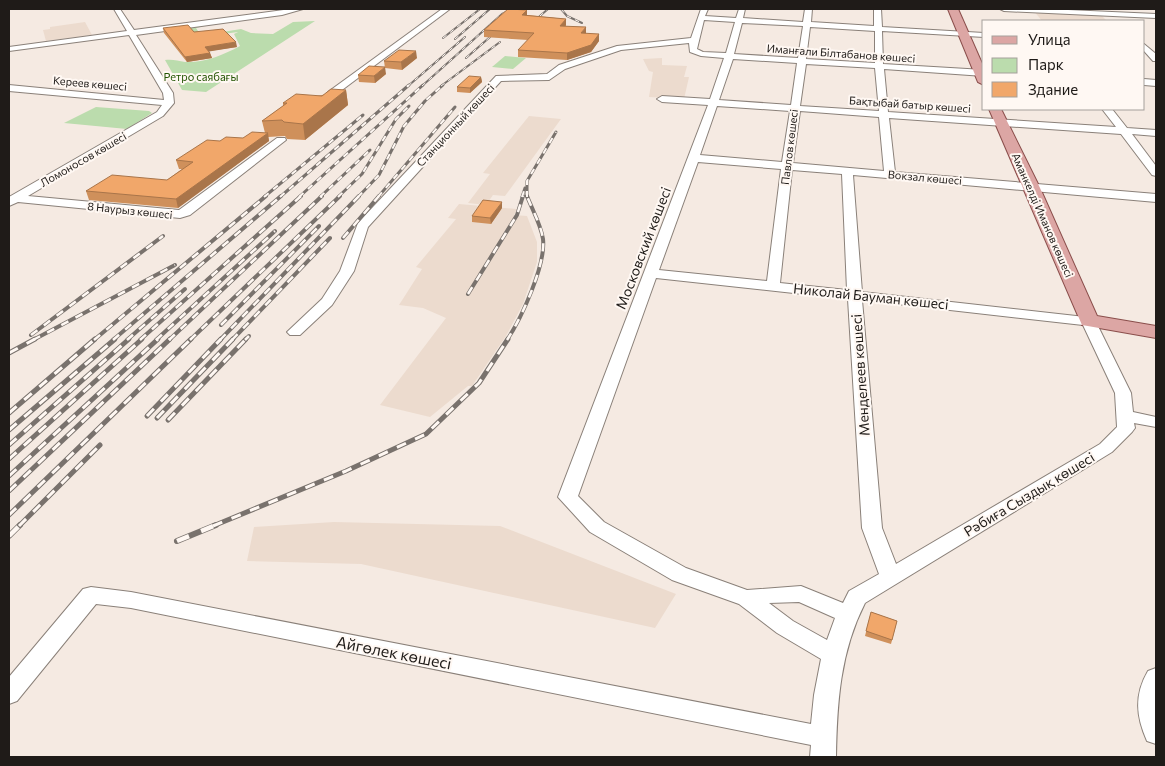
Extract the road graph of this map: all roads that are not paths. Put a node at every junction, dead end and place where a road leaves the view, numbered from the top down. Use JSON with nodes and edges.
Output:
{"nodes":[{"id":1,"x":117,"y":9,"type":"edge"},
{"id":2,"x":300,"y":9,"type":"edge"},
{"id":3,"x":446,"y":9,"type":"edge"},
{"id":4,"x":704,"y":9,"type":"edge"},
{"id":5,"x":809,"y":9,"type":"edge"},
{"id":6,"x":878,"y":9,"type":"edge"},
{"id":7,"x":953,"y":9,"type":"edge"},
{"id":8,"x":1004,"y":9,"type":"edge"},
{"id":9,"x":270,"y":12,"type":"edge"},
{"id":10,"x":740,"y":14,"type":"edge"},
{"id":11,"x":1120,"y":14,"type":"junction"},
{"id":12,"x":1156,"y":16,"type":"edge"},
{"id":13,"x":702,"y":18,"type":"junction"},
{"id":14,"x":1126,"y":20,"type":"edge"},
{"id":15,"x":806,"y":24,"type":"junction"},
{"id":16,"x":877,"y":29,"type":"junction"},
{"id":17,"x":133,"y":33,"type":"junction"},
{"id":18,"x":963,"y":34,"type":"junction"},
{"id":19,"x":982,"y":35,"type":"edge"},
{"id":20,"x":693,"y":40,"type":"junction"},
{"id":21,"x":1147,"y":43,"type":"edge"},
{"id":22,"x":9,"y":49,"type":"edge"},
{"id":23,"x":729,"y":57,"type":"junction"},
{"id":24,"x":1156,"y":59,"type":"edge"},
{"id":25,"x":800,"y":61,"type":"junction"},
{"id":26,"x":878,"y":66,"type":"junction"},
{"id":27,"x":982,"y":76,"type":"edge"},
{"id":28,"x":9,"y":88,"type":"edge"},
{"id":29,"x":331,"y":94,"type":"edge"},
{"id":30,"x":9,"y":97,"type":"edge"},
{"id":31,"x":662,"y":99,"type":"dead end"},
{"id":32,"x":714,"y":102,"type":"junction"},
{"id":33,"x":795,"y":107,"type":"junction"},
{"id":34,"x":163,"y":110,"type":"junction"},
{"id":35,"x":1108,"y":110,"type":"edge"},
{"id":36,"x":883,"y":114,"type":"junction"},
{"id":37,"x":999,"y":116,"type":"edge"},
{"id":38,"x":1125,"y":131,"type":"junction"},
{"id":39,"x":1156,"y":133,"type":"edge"},
{"id":40,"x":281,"y":140,"type":"dead end"},
{"id":41,"x":694,"y":158,"type":"junction"},
{"id":42,"x":788,"y":166,"type":"junction"},
{"id":43,"x":847,"y":171,"type":"junction"},
{"id":44,"x":1156,"y":173,"type":"edge"},
{"id":45,"x":890,"y":174,"type":"junction"},
{"id":46,"x":1032,"y":188,"type":"junction"},
{"id":47,"x":1156,"y":198,"type":"edge"},
{"id":48,"x":12,"y":200,"type":"edge"},
{"id":49,"x":652,"y":273,"type":"junction"},
{"id":50,"x":773,"y":286,"type":"junction"},
{"id":51,"x":854,"y":294,"type":"junction"},
{"id":52,"x":1089,"y":321,"type":"junction"},
{"id":53,"x":295,"y":332,"type":"dead end"},
{"id":54,"x":1156,"y":332,"type":"edge"},
{"id":55,"x":1125,"y":416,"type":"junction"},
{"id":56,"x":1156,"y":422,"type":"edge"},
{"id":57,"x":890,"y":576,"type":"junction"},
{"id":58,"x":747,"y":598,"type":"junction"},
{"id":59,"x":848,"y":614,"type":"junction"},
{"id":60,"x":833,"y":654,"type":"junction"},
{"id":61,"x":1156,"y":678,"type":"edge"},
{"id":62,"x":9,"y":694,"type":"edge"},
{"id":63,"x":1156,"y":733,"type":"edge"},
{"id":64,"x":823,"y":747,"type":"edge"}],
"edges":[{"from":1,"to":17,"type":"street"},
{"from":2,"to":9,"type":"street"},
{"from":3,"to":29,"type":"street"},
{"from":4,"to":13,"type":"street"},
{"from":5,"to":15,"type":"street","name":"Павлов көшесі"},
{"from":6,"to":16,"type":"street"},
{"from":7,"to":18,"type":"main road"},
{"from":8,"to":11,"type":"street"},
{"from":9,"to":17,"type":"street"},
{"from":10,"to":13,"type":"street"},
{"from":10,"to":15,"type":"street"},
{"from":10,"to":23,"type":"street","name":"Московский көшесі"},
{"from":11,"to":12,"type":"street"},
{"from":11,"to":14,"type":"street"},
{"from":13,"to":20,"type":"street"},
{"from":15,"to":16,"type":"street"},
{"from":15,"to":25,"type":"street","name":"Павлов көшесі"},
{"from":16,"to":18,"type":"street"},
{"from":16,"to":26,"type":"street"},
{"from":17,"to":22,"type":"street"},
{"from":17,"to":34,"type":"street"},
{"from":18,"to":19,"type":"street"},
{"from":18,"to":27,"type":"main road"},
{"from":20,"to":23,"type":"street","name":"Иманғали Білтабанов көшесі"},
{"from":20,"to":53,"type":"street","name":"Станционный көшесі"},
{"from":21,"to":24,"type":"street"},
{"from":23,"to":25,"type":"street","name":"Иманғали Білтабанов көшесі"},
{"from":23,"to":32,"type":"street","name":"Московский көшесі"},
{"from":25,"to":26,"type":"street","name":"Иманғали Білтабанов көшесі"},
{"from":25,"to":33,"type":"street","name":"Павлов көшесі"},
{"from":26,"to":27,"type":"street","name":"Иманғали Білтабанов көшесі"},
{"from":26,"to":36,"type":"street"},
{"from":28,"to":34,"type":"street","name":"Кереев көшесі"},
{"from":30,"to":34,"type":"street","name":"Кереев көшесі"},
{"from":31,"to":32,"type":"street","name":"Бақтыбай батыр көшесі"},
{"from":32,"to":33,"type":"street","name":"Бақтыбай батыр көшесі"},
{"from":32,"to":41,"type":"street","name":"Московский көшесі"},
{"from":33,"to":36,"type":"street","name":"Бақтыбай батыр көшесі"},
{"from":33,"to":42,"type":"street","name":"Павлов көшесі"},
{"from":34,"to":48,"type":"street","name":"Ломоносов көшесі"},
{"from":35,"to":38,"type":"street"},
{"from":36,"to":37,"type":"street","name":"Бақтыбай батыр көшесі"},
{"from":36,"to":45,"type":"street"},
{"from":37,"to":38,"type":"street","name":"Бақтыбай батыр көшесі"},
{"from":37,"to":46,"type":"main road","name":"Аманкелді Иманов көшесі"},
{"from":38,"to":39,"type":"street","name":"Бақтыбай батыр көшесі"},
{"from":38,"to":44,"type":"street"},
{"from":40,"to":48,"type":"street","name":"8 Наурыз көшесі"},
{"from":41,"to":42,"type":"street","name":"Вокзал көшесі"},
{"from":41,"to":49,"type":"street","name":"Московский көшесі"},
{"from":42,"to":43,"type":"street","name":"Вокзал көшесі"},
{"from":42,"to":50,"type":"street","name":"Павлов көшесі"},
{"from":43,"to":45,"type":"street","name":"Вокзал көшесі"},
{"from":43,"to":51,"type":"street","name":"Менделеев көшесі"},
{"from":45,"to":46,"type":"street","name":"Вокзал көшесі"},
{"from":46,"to":47,"type":"street","name":"Вокзал көшесі"},
{"from":46,"to":52,"type":"main road","name":"Аманкелді Иманов көшесі"},
{"from":49,"to":50,"type":"street","name":"Николай Бауман көшесі"},
{"from":49,"to":58,"type":"street","name":"Московский көшесі"},
{"from":50,"to":51,"type":"street","name":"Николай Бауман көшесі"},
{"from":51,"to":52,"type":"street","name":"Николай Бауман көшесі"},
{"from":51,"to":57,"type":"street","name":"Менделеев көшесі"},
{"from":52,"to":54,"type":"main road"},
{"from":52,"to":55,"type":"street"},
{"from":55,"to":56,"type":"street"},
{"from":55,"to":57,"type":"street","name":"Рәбиға Сыздық көшесі"},
{"from":57,"to":59,"type":"street","name":"Рәбиға Сыздық көшесі"},
{"from":58,"to":59,"type":"street"},
{"from":58,"to":60,"type":"street"},
{"from":59,"to":60,"type":"street","name":"Рәбиға Сыздық көшесі"},
{"from":60,"to":64,"type":"street","name":"Рәбиға Сыздық көшесі"},
{"from":61,"to":63,"type":"street"},
{"from":62,"to":64,"type":"street","name":"Айгөлек көшесі"}]}
